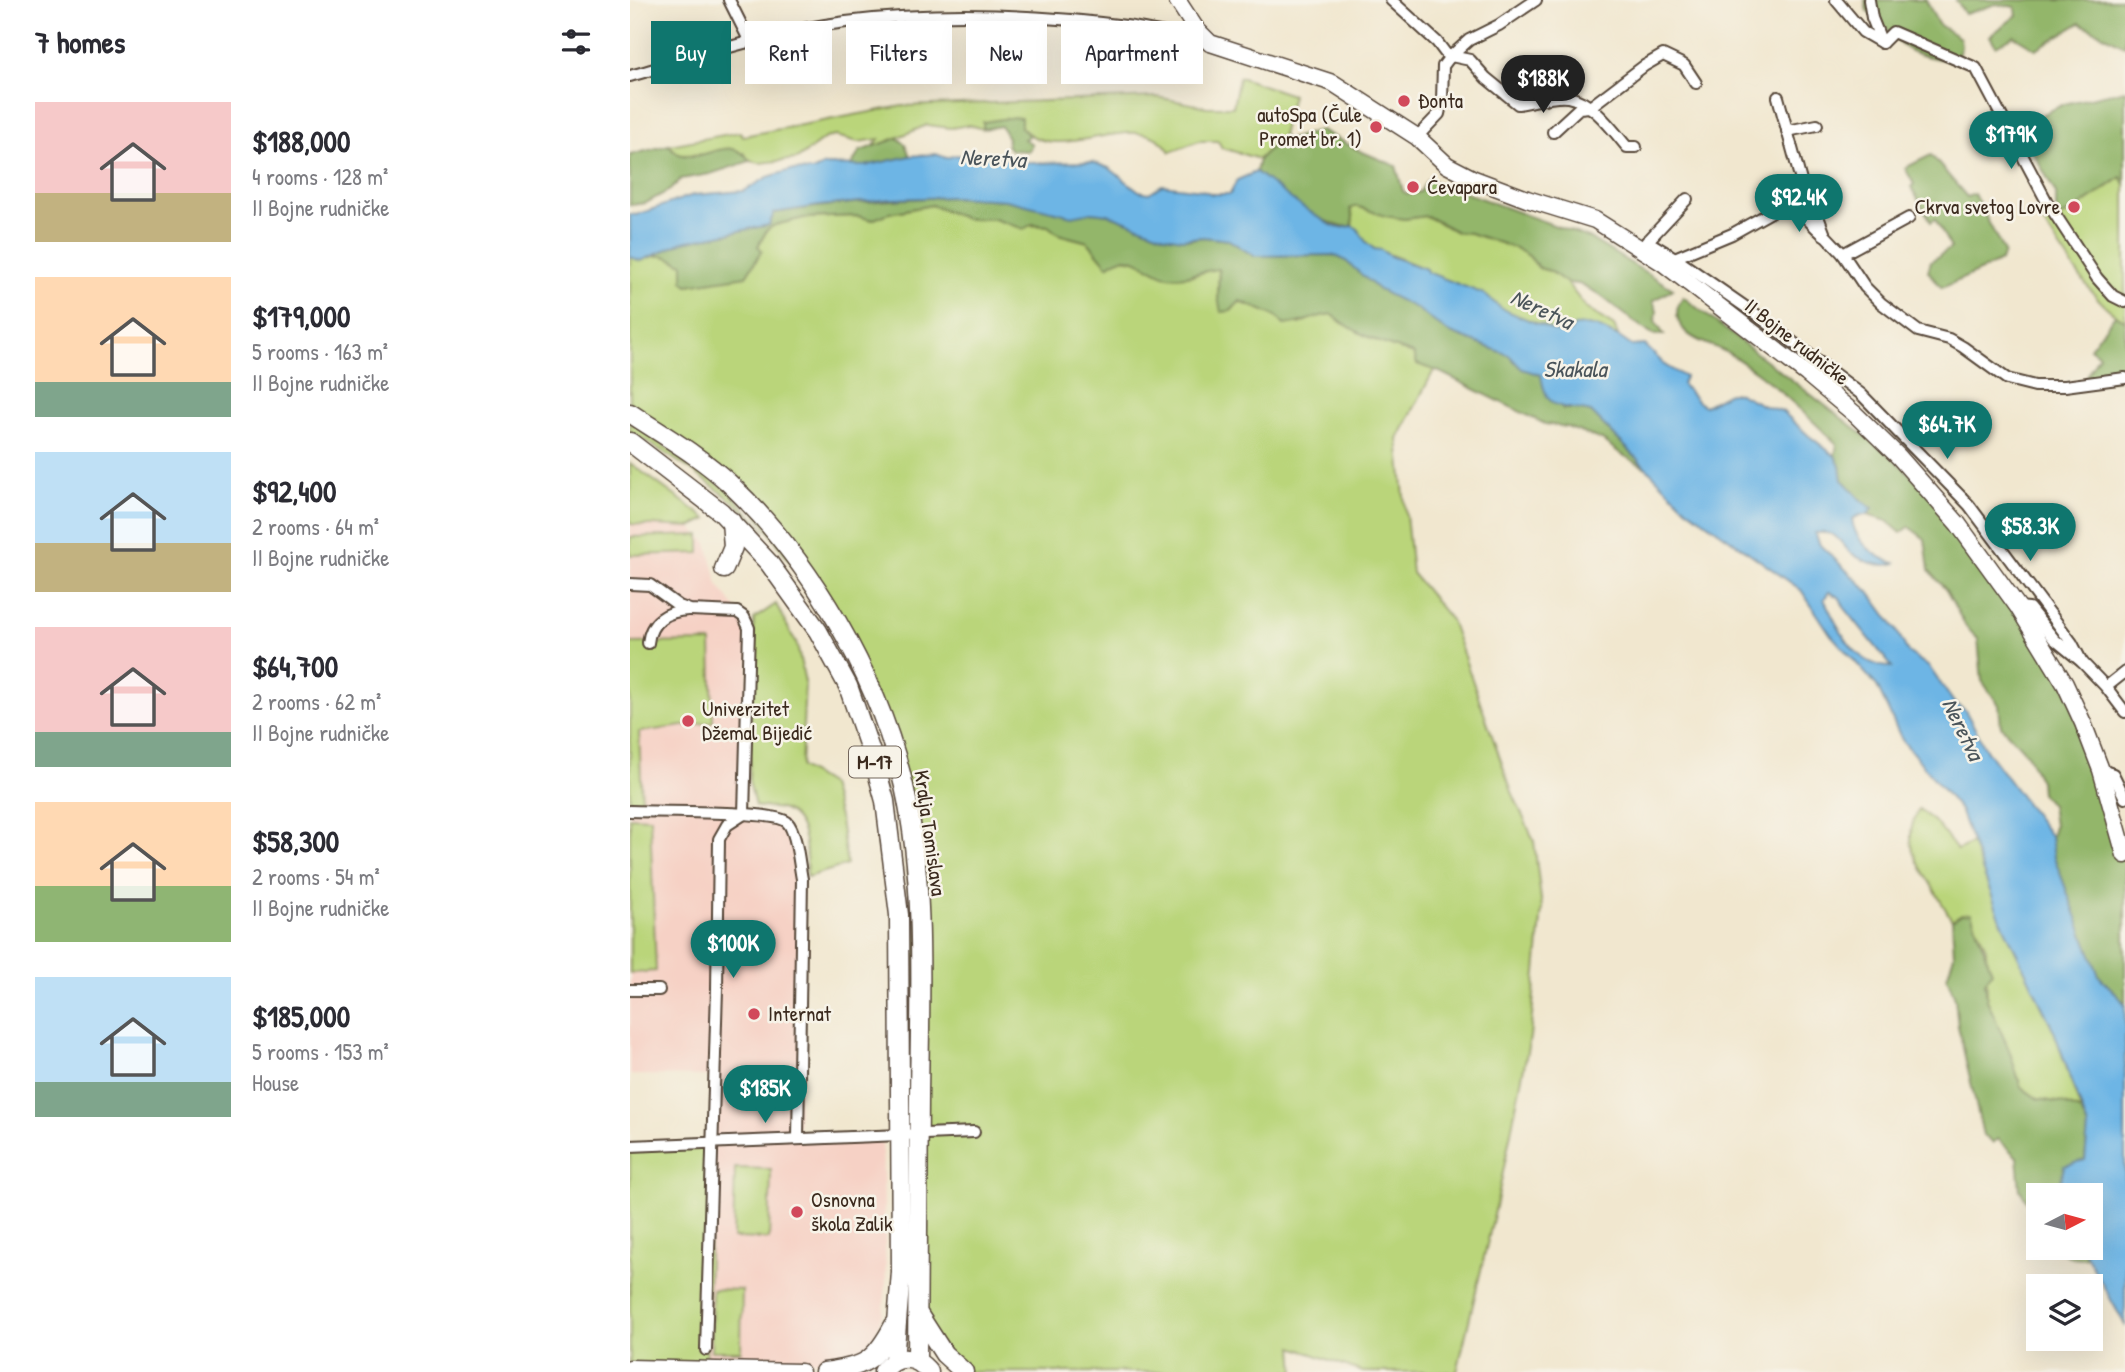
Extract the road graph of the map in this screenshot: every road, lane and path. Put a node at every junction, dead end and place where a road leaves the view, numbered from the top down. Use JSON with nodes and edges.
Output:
{"nodes":[{"id":1,"x":729,"y":0,"type":"edge"},
{"id":2,"x":1177,"y":0,"type":"edge"},
{"id":3,"x":1391,"y":0,"type":"edge"},
{"id":4,"x":1536,"y":0,"type":"edge"},
{"id":5,"x":1836,"y":0,"type":"edge"},
{"id":6,"x":1869,"y":0,"type":"edge"},
{"id":7,"x":832,"y":25,"type":"edge"},
{"id":8,"x":745,"y":32,"type":"edge"},
{"id":9,"x":745,"y":43,"type":"edge"},
{"id":10,"x":1210,"y":43,"type":"junction"},
{"id":11,"x":1882,"y":43,"type":"junction"},
{"id":12,"x":1450,"y":57,"type":"junction"},
{"id":13,"x":630,"y":76,"type":"edge"},
{"id":14,"x":1696,"y":83,"type":"dead end"},
{"id":15,"x":1778,"y":97,"type":"dead end"},
{"id":16,"x":1590,"y":107,"type":"junction"},
{"id":17,"x":1817,"y":125,"type":"dead end"},
{"id":18,"x":1787,"y":131,"type":"junction"},
{"id":19,"x":1553,"y":132,"type":"dead end"},
{"id":20,"x":1417,"y":137,"type":"junction"},
{"id":21,"x":1636,"y":147,"type":"dead end"},
{"id":22,"x":1687,"y":199,"type":"dead end"},
{"id":23,"x":1909,"y":218,"type":"dead end"},
{"id":24,"x":1825,"y":235,"type":"junction"},
{"id":25,"x":1643,"y":245,"type":"junction"},
{"id":26,"x":1843,"y":254,"type":"junction"},
{"id":27,"x":1669,"y":261,"type":"junction"},
{"id":28,"x":2125,"y":302,"type":"edge"},
{"id":29,"x":2125,"y":378,"type":"edge"},
{"id":30,"x":630,"y":413,"type":"edge"},
{"id":31,"x":630,"y":442,"type":"edge"},
{"id":32,"x":731,"y":522,"type":"junction"},
{"id":33,"x":1994,"y":540,"type":"junction"},
{"id":34,"x":1982,"y":557,"type":"junction"},
{"id":35,"x":724,"y":569,"type":"dead end"},
{"id":36,"x":630,"y":584,"type":"edge"},
{"id":37,"x":2018,"y":607,"type":"junction"},
{"id":38,"x":690,"y":610,"type":"junction"},
{"id":39,"x":648,"y":643,"type":"dead end"},
{"id":40,"x":2082,"y":662,"type":"junction"},
{"id":41,"x":2125,"y":672,"type":"edge"},
{"id":42,"x":2106,"y":687,"type":"junction"},
{"id":43,"x":2125,"y":712,"type":"edge"},
{"id":44,"x":2101,"y":770,"type":"junction"},
{"id":45,"x":2125,"y":798,"type":"edge"},
{"id":46,"x":630,"y":811,"type":"edge"},
{"id":47,"x":744,"y":814,"type":"junction"},
{"id":48,"x":2125,"y":855,"type":"edge"},
{"id":49,"x":630,"y":990,"type":"edge"},
{"id":50,"x":659,"y":990,"type":"dead end"},
{"id":51,"x":974,"y":1132,"type":"dead end"},
{"id":52,"x":900,"y":1134,"type":"junction"},
{"id":53,"x":919,"y":1134,"type":"junction"},
{"id":54,"x":798,"y":1139,"type":"junction"},
{"id":55,"x":712,"y":1143,"type":"junction"},
{"id":56,"x":630,"y":1146,"type":"edge"},
{"id":57,"x":918,"y":1313,"type":"junction"},
{"id":58,"x":898,"y":1319,"type":"junction"},
{"id":59,"x":706,"y":1350,"type":"dead end"},
{"id":60,"x":923,"y":1366,"type":"edge"},
{"id":61,"x":630,"y":1368,"type":"edge"},
{"id":62,"x":887,"y":1368,"type":"edge"},
{"id":63,"x":801,"y":1372,"type":"edge"},
{"id":64,"x":824,"y":1372,"type":"edge"},
{"id":65,"x":876,"y":1372,"type":"edge"},
{"id":66,"x":964,"y":1372,"type":"edge"}],
"edges":[{"from":1,"to":8,"type":"street"},
{"from":2,"to":10,"type":"street"},
{"from":3,"to":12,"type":"street"},
{"from":4,"to":12,"type":"street"},
{"from":5,"to":11,"type":"street"},
{"from":6,"to":11,"type":"street"},
{"from":7,"to":10,"type":"street"},
{"from":9,"to":13,"type":"street"},
{"from":10,"to":20,"type":"street","name":"II Bojne rudničke"},
{"from":11,"to":28,"type":"street"},
{"from":12,"to":16,"type":"street"},
{"from":12,"to":20,"type":"street"},
{"from":14,"to":16,"type":"street"},
{"from":15,"to":18,"type":"street"},
{"from":16,"to":19,"type":"street"},
{"from":16,"to":21,"type":"street"},
{"from":17,"to":18,"type":"street"},
{"from":18,"to":24,"type":"street"},
{"from":20,"to":25,"type":"street","name":"II Bojne rudničke"},
{"from":22,"to":25,"type":"street"},
{"from":23,"to":26,"type":"street"},
{"from":24,"to":26,"type":"street"},
{"from":24,"to":27,"type":"street"},
{"from":25,"to":27,"type":"street","name":"II Bojne rudničke"},
{"from":26,"to":29,"type":"street"},
{"from":27,"to":33,"type":"street","name":"II Bojne rudničke"},
{"from":27,"to":34,"type":"street","name":"II Bojne rudničke"},
{"from":30,"to":53,"type":"main road","name":"Kralja Tomislava","number":"M-17"},
{"from":31,"to":32,"type":"main road","name":"Kralja Tomislava","number":"M-17"},
{"from":32,"to":35,"type":"main road"},
{"from":32,"to":52,"type":"main road","name":"Kralja Tomislava","number":"M-17"},
{"from":33,"to":34,"type":"street"},
{"from":33,"to":40,"type":"street","name":"II Bojne rudničke"},
{"from":34,"to":37,"type":"street","name":"II Bojne rudničke"},
{"from":36,"to":38,"type":"street"},
{"from":37,"to":40,"type":"street","name":"II Bojne rudničke"},
{"from":37,"to":44,"type":"street","name":"II Bojne rudničke"},
{"from":38,"to":39,"type":"street"},
{"from":38,"to":47,"type":"street"},
{"from":40,"to":42,"type":"street"},
{"from":41,"to":42,"type":"street"},
{"from":42,"to":43,"type":"street"},
{"from":44,"to":45,"type":"street","name":"II Bojne rudničke"},
{"from":44,"to":48,"type":"street","name":"II Bojne rudničke"},
{"from":46,"to":47,"type":"street"},
{"from":47,"to":54,"type":"street"},
{"from":47,"to":55,"type":"street"},
{"from":49,"to":50,"type":"street"},
{"from":51,"to":53,"type":"street"},
{"from":52,"to":53,"type":"street"},
{"from":52,"to":54,"type":"street"},
{"from":52,"to":58,"type":"main road","name":"Kralja Tomislava","number":"M-17"},
{"from":53,"to":57,"type":"main road","name":"Kralja Tomislava","number":"M-17"},
{"from":54,"to":55,"type":"street"},
{"from":55,"to":56,"type":"street"},
{"from":55,"to":59,"type":"street"},
{"from":57,"to":60,"type":"main road","name":"Kralja Tomislava","number":"M-17"},
{"from":57,"to":66,"type":"main road"},
{"from":58,"to":62,"type":"main road","name":"Kralja Tomislava","number":"M-17"},
{"from":58,"to":64,"type":"main road"},
{"from":60,"to":62,"type":"main road","number":"M-17"},
{"from":61,"to":63,"type":"street"},
{"from":62,"to":65,"type":"street"}]}
